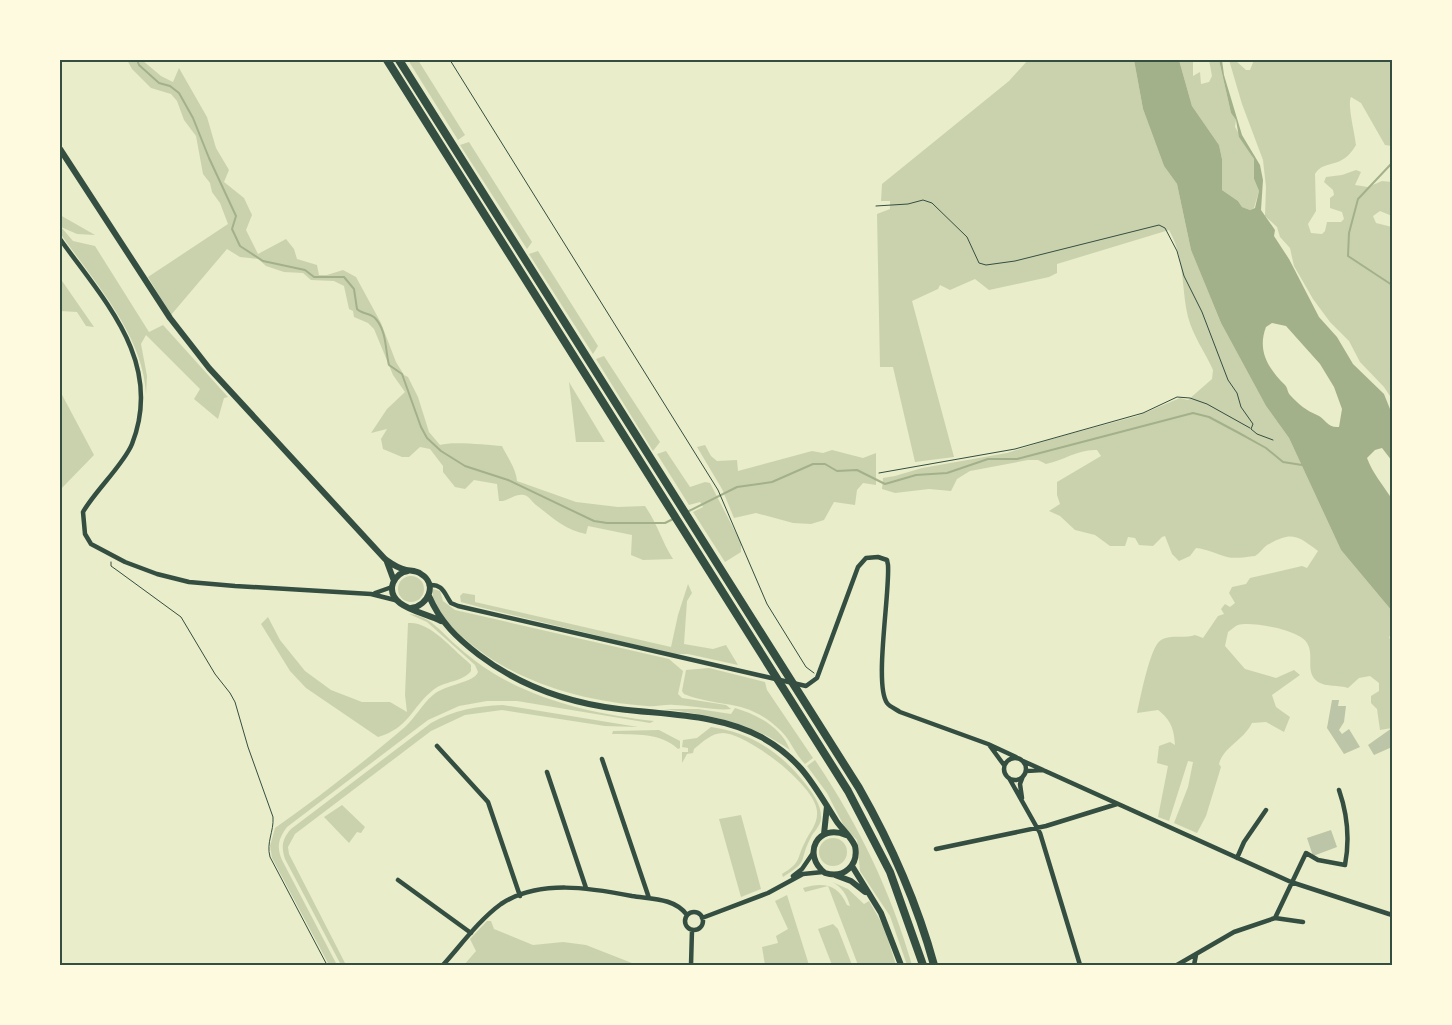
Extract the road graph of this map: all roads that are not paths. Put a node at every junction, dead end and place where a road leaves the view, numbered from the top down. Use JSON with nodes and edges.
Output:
{"nodes":[{"id":1,"x":386,"y":60,"type":"edge"},
{"id":2,"x":399,"y":60,"type":"edge"},
{"id":3,"x":60,"y":149,"type":"edge"},
{"id":4,"x":60,"y":239,"type":"edge"},
{"id":5,"x":385,"y":559,"type":"junction"},
{"id":6,"x":408,"y":571,"type":"junction"},
{"id":7,"x":393,"y":584,"type":"junction"},
{"id":8,"x":429,"y":584,"type":"junction"},
{"id":9,"x":371,"y":594,"type":"junction"},
{"id":10,"x":429,"y":596,"type":"junction"},
{"id":11,"x":396,"y":600,"type":"junction"},
{"id":12,"x":411,"y":608,"type":"junction"},
{"id":13,"x":442,"y":622,"type":"junction"},
{"id":14,"x":988,"y":744,"type":"junction"},
{"id":15,"x":437,"y":746,"type":"dead end"},
{"id":16,"x":1016,"y":757,"type":"junction"},
{"id":17,"x":602,"y":759,"type":"dead end"},
{"id":18,"x":1023,"y":761,"type":"junction"},
{"id":19,"x":1004,"y":765,"type":"junction"},
{"id":20,"x":1044,"y":770,"type":"junction"},
{"id":21,"x":547,"y":772,"type":"dead end"},
{"id":22,"x":1024,"y":774,"type":"junction"},
{"id":23,"x":1009,"y":778,"type":"junction"},
{"id":24,"x":1339,"y":790,"type":"dead end"},
{"id":25,"x":1022,"y":800,"type":"junction"},
{"id":26,"x":1117,"y":804,"type":"junction"},
{"id":27,"x":827,"y":806,"type":"junction"},
{"id":28,"x":1266,"y":810,"type":"dead end"},
{"id":29,"x":1037,"y":828,"type":"junction"},
{"id":30,"x":824,"y":834,"type":"junction"},
{"id":31,"x":846,"y":835,"type":"junction"},
{"id":32,"x":936,"y":849,"type":"dead end"},
{"id":33,"x":813,"y":853,"type":"junction"},
{"id":34,"x":1237,"y":858,"type":"junction"},
{"id":35,"x":852,"y":866,"type":"junction"},
{"id":36,"x":824,"y":872,"type":"junction"},
{"id":37,"x":835,"y":875,"type":"junction"},
{"id":38,"x":398,"y":880,"type":"dead end"},
{"id":39,"x":788,"y":881,"type":"junction"},
{"id":40,"x":1290,"y":882,"type":"junction"},
{"id":41,"x":586,"y":888,"type":"junction"},
{"id":42,"x":868,"y":894,"type":"junction"},
{"id":43,"x":520,"y":896,"type":"junction"},
{"id":44,"x":648,"y":898,"type":"junction"},
{"id":45,"x":687,"y":915,"type":"junction"},
{"id":46,"x":1392,"y":916,"type":"edge"},
{"id":47,"x":702,"y":918,"type":"junction"},
{"id":48,"x":1275,"y":918,"type":"junction"},
{"id":49,"x":1304,"y":922,"type":"dead end"},
{"id":50,"x":692,"y":930,"type":"junction"},
{"id":51,"x":471,"y":933,"type":"junction"},
{"id":52,"x":1196,"y":956,"type":"junction"},
{"id":53,"x":443,"y":965,"type":"edge"},
{"id":54,"x":691,"y":965,"type":"edge"},
{"id":55,"x":901,"y":965,"type":"edge"},
{"id":56,"x":923,"y":965,"type":"edge"},
{"id":57,"x":934,"y":965,"type":"edge"},
{"id":58,"x":1080,"y":965,"type":"edge"},
{"id":59,"x":1177,"y":965,"type":"edge"},
{"id":60,"x":1194,"y":965,"type":"edge"}],
"edges":[{"from":1,"to":56,"type":"highway"},
{"from":2,"to":57,"type":"highway"},
{"from":3,"to":5,"type":"main road"},
{"from":4,"to":9,"type":"street"},
{"from":5,"to":6,"type":"main road"},
{"from":5,"to":7,"type":"main road"},
{"from":6,"to":7,"type":"main road"},
{"from":6,"to":8,"type":"main road"},
{"from":7,"to":9,"type":"street"},
{"from":7,"to":11,"type":"main road"},
{"from":8,"to":10,"type":"main road"},
{"from":8,"to":14,"type":"street"},
{"from":9,"to":11,"type":"street"},
{"from":10,"to":12,"type":"main road"},
{"from":10,"to":13,"type":"main road"},
{"from":11,"to":12,"type":"main road"},
{"from":12,"to":13,"type":"main road"},
{"from":13,"to":27,"type":"main road"},
{"from":14,"to":16,"type":"street"},
{"from":14,"to":19,"type":"street"},
{"from":15,"to":43,"type":"street"},
{"from":16,"to":18,"type":"street"},
{"from":16,"to":19,"type":"street"},
{"from":17,"to":44,"type":"street"},
{"from":18,"to":20,"type":"street"},
{"from":18,"to":22,"type":"street"},
{"from":19,"to":23,"type":"street"},
{"from":20,"to":22,"type":"street"},
{"from":20,"to":26,"type":"street"},
{"from":21,"to":41,"type":"street"},
{"from":22,"to":23,"type":"street"},
{"from":22,"to":25,"type":"street"},
{"from":23,"to":25,"type":"street"},
{"from":24,"to":40,"type":"street"},
{"from":25,"to":29,"type":"street"},
{"from":26,"to":29,"type":"street"},
{"from":26,"to":34,"type":"street"},
{"from":27,"to":30,"type":"main road"},
{"from":27,"to":31,"type":"main road"},
{"from":28,"to":34,"type":"street"},
{"from":29,"to":32,"type":"street"},
{"from":29,"to":58,"type":"street"},
{"from":30,"to":31,"type":"main road"},
{"from":30,"to":33,"type":"main road"},
{"from":31,"to":35,"type":"main road"},
{"from":33,"to":36,"type":"main road"},
{"from":33,"to":39,"type":"street"},
{"from":34,"to":40,"type":"street"},
{"from":35,"to":37,"type":"main road"},
{"from":35,"to":42,"type":"main road"},
{"from":36,"to":37,"type":"main road"},
{"from":36,"to":39,"type":"street"},
{"from":37,"to":42,"type":"main road"},
{"from":38,"to":51,"type":"street"},
{"from":39,"to":47,"type":"street"},
{"from":40,"to":46,"type":"street"},
{"from":40,"to":48,"type":"street"},
{"from":41,"to":43,"type":"street"},
{"from":41,"to":44,"type":"street"},
{"from":42,"to":55,"type":"main road"},
{"from":43,"to":51,"type":"street"},
{"from":44,"to":45,"type":"street"},
{"from":45,"to":47,"type":"street"},
{"from":45,"to":50,"type":"street"},
{"from":47,"to":50,"type":"street"},
{"from":48,"to":49,"type":"street"},
{"from":48,"to":52,"type":"street"},
{"from":50,"to":54,"type":"street"},
{"from":51,"to":53,"type":"street"},
{"from":52,"to":59,"type":"street"},
{"from":52,"to":60,"type":"street"}]}
